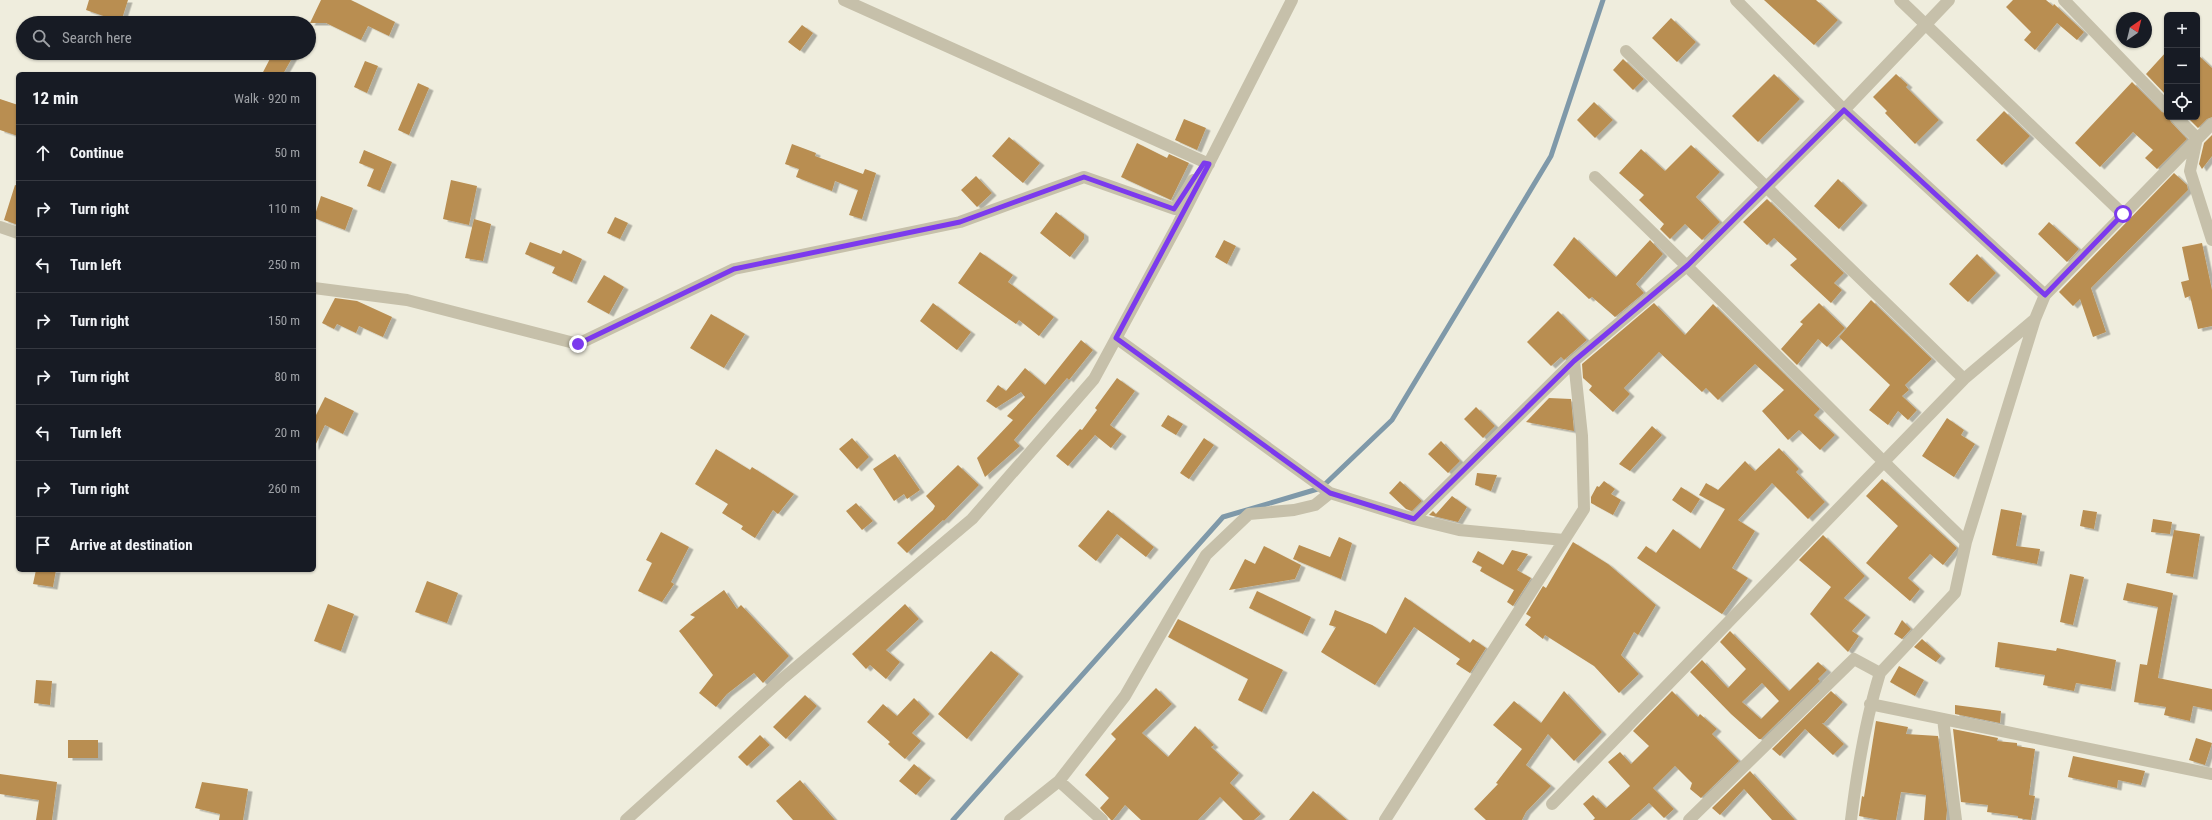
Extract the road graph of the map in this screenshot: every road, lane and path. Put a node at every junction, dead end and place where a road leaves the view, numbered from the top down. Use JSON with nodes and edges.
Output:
{"nodes":[{"id":1,"x":844,"y":0,"type":"edge"},
{"id":2,"x":1292,"y":0,"type":"edge"},
{"id":3,"x":1736,"y":0,"type":"edge"},
{"id":4,"x":1900,"y":0,"type":"edge"},
{"id":5,"x":1949,"y":0,"type":"edge"},
{"id":6,"x":2064,"y":0,"type":"edge"},
{"id":7,"x":1926,"y":25,"type":"junction"},
{"id":8,"x":1626,"y":51,"type":"dead end"},
{"id":9,"x":2164,"y":105,"type":"edge"},
{"id":10,"x":1844,"y":110,"type":"junction"},
{"id":11,"x":2179,"y":120,"type":"edge"},
{"id":12,"x":2212,"y":124,"type":"edge"},
{"id":13,"x":2197,"y":138,"type":"junction"},
{"id":14,"x":1207,"y":163,"type":"junction"},
{"id":15,"x":1596,"y":178,"type":"dead end"},
{"id":16,"x":1765,"y":188,"type":"junction"},
{"id":17,"x":2123,"y":214,"type":"junction"},
{"id":18,"x":0,"y":227,"type":"edge"},
{"id":19,"x":16,"y":232,"type":"edge"},
{"id":20,"x":2212,"y":240,"type":"edge"},
{"id":21,"x":1688,"y":265,"type":"junction"},
{"id":22,"x":316,"y":288,"type":"edge"},
{"id":23,"x":2045,"y":295,"type":"junction"},
{"id":24,"x":2034,"y":319,"type":"junction"},
{"id":25,"x":1116,"y":338,"type":"junction"},
{"id":26,"x":1574,"y":361,"type":"junction"},
{"id":27,"x":1964,"y":379,"type":"junction"},
{"id":28,"x":1882,"y":462,"type":"junction"},
{"id":29,"x":1330,"y":493,"type":"junction"},
{"id":30,"x":1414,"y":519,"type":"junction"},
{"id":31,"x":1564,"y":540,"type":"junction"},
{"id":32,"x":1966,"y":542,"type":"junction"},
{"id":33,"x":1880,"y":673,"type":"junction"},
{"id":34,"x":1870,"y":704,"type":"junction"},
{"id":35,"x":1943,"y":719,"type":"junction"},
{"id":36,"x":2212,"y":774,"type":"edge"},
{"id":37,"x":1059,"y":781,"type":"junction"},
{"id":38,"x":1552,"y":804,"type":"dead end"},
{"id":39,"x":626,"y":820,"type":"edge"},
{"id":40,"x":1010,"y":820,"type":"edge"},
{"id":41,"x":1102,"y":820,"type":"edge"},
{"id":42,"x":1385,"y":820,"type":"edge"},
{"id":43,"x":1689,"y":820,"type":"edge"},
{"id":44,"x":1851,"y":820,"type":"edge"},
{"id":45,"x":1956,"y":820,"type":"edge"}],
"edges":[{"from":1,"to":14,"type":"street"},
{"from":2,"to":14,"type":"street"},
{"from":3,"to":10,"type":"street"},
{"from":4,"to":7,"type":"street"},
{"from":5,"to":7,"type":"street"},
{"from":6,"to":9,"type":"street"},
{"from":7,"to":10,"type":"street"},
{"from":7,"to":17,"type":"street"},
{"from":8,"to":16,"type":"street"},
{"from":10,"to":16,"type":"street"},
{"from":10,"to":23,"type":"street"},
{"from":11,"to":13,"type":"street"},
{"from":12,"to":13,"type":"street"},
{"from":13,"to":17,"type":"street"},
{"from":13,"to":20,"type":"street"},
{"from":14,"to":22,"type":"street"},
{"from":14,"to":25,"type":"street"},
{"from":15,"to":21,"type":"street"},
{"from":16,"to":21,"type":"street"},
{"from":16,"to":27,"type":"street"},
{"from":17,"to":23,"type":"street"},
{"from":18,"to":19,"type":"street"},
{"from":21,"to":26,"type":"street"},
{"from":21,"to":28,"type":"street"},
{"from":23,"to":24,"type":"street"},
{"from":24,"to":27,"type":"street"},
{"from":24,"to":32,"type":"street"},
{"from":25,"to":29,"type":"street"},
{"from":25,"to":39,"type":"street"},
{"from":26,"to":30,"type":"street"},
{"from":26,"to":31,"type":"street"},
{"from":27,"to":28,"type":"street"},
{"from":28,"to":32,"type":"street"},
{"from":28,"to":38,"type":"street"},
{"from":29,"to":30,"type":"street"},
{"from":29,"to":37,"type":"street"},
{"from":30,"to":31,"type":"street"},
{"from":31,"to":42,"type":"street"},
{"from":32,"to":33,"type":"street"},
{"from":33,"to":34,"type":"street"},
{"from":33,"to":43,"type":"street"},
{"from":34,"to":35,"type":"street"},
{"from":34,"to":44,"type":"street"},
{"from":35,"to":36,"type":"street"},
{"from":35,"to":45,"type":"street"},
{"from":37,"to":40,"type":"street"},
{"from":37,"to":41,"type":"street"}]}
